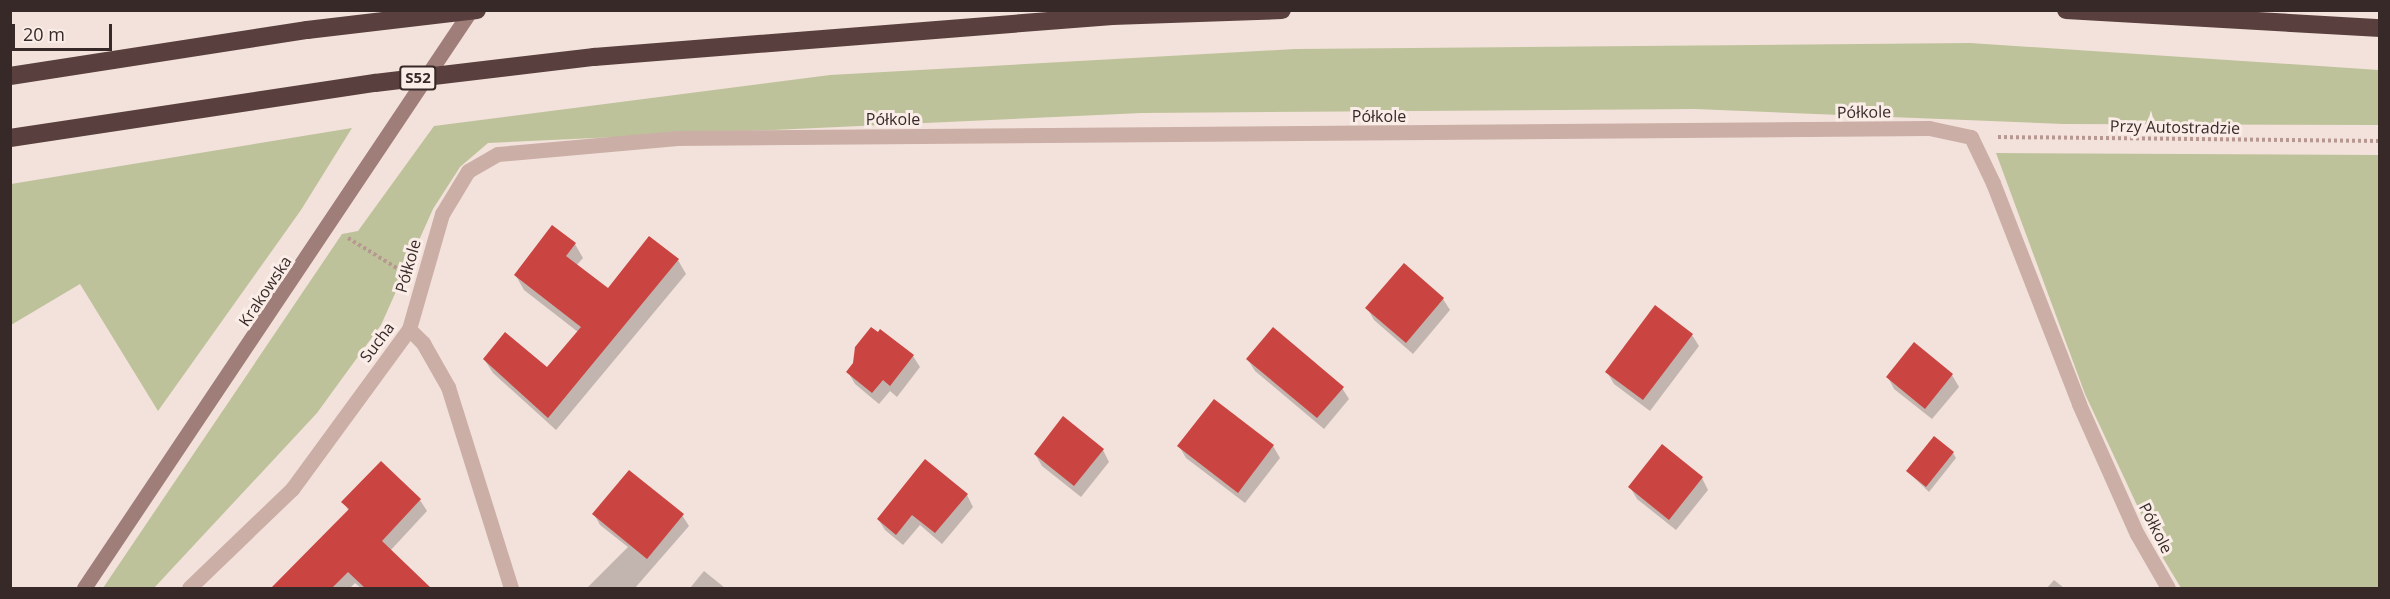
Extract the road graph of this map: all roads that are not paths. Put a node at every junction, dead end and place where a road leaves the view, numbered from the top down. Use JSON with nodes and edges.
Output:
{"nodes":[{"id":1,"x":471,"y":10,"type":"edge"},
{"id":2,"x":477,"y":10,"type":"edge"},
{"id":3,"x":1282,"y":10,"type":"edge"},
{"id":4,"x":2066,"y":10,"type":"edge"},
{"id":5,"x":2379,"y":28,"type":"edge"},
{"id":6,"x":10,"y":76,"type":"edge"},
{"id":7,"x":10,"y":138,"type":"edge"},
{"id":8,"x":409,"y":329,"type":"junction"},
{"id":9,"x":84,"y":588,"type":"edge"},
{"id":10,"x":189,"y":588,"type":"edge"},
{"id":11,"x":511,"y":588,"type":"edge"},
{"id":12,"x":2168,"y":588,"type":"edge"}],
"edges":[{"from":1,"to":9,"type":"street","name":"Krakowska"},
{"from":2,"to":6,"type":"highway"},
{"from":3,"to":7,"type":"highway","number":"S52"},
{"from":4,"to":5,"type":"highway"},
{"from":8,"to":10,"type":"street","name":"Sucha"},
{"from":8,"to":11,"type":"street","name":"Sucha"},
{"from":8,"to":12,"type":"street","name":"Półkole"}]}
